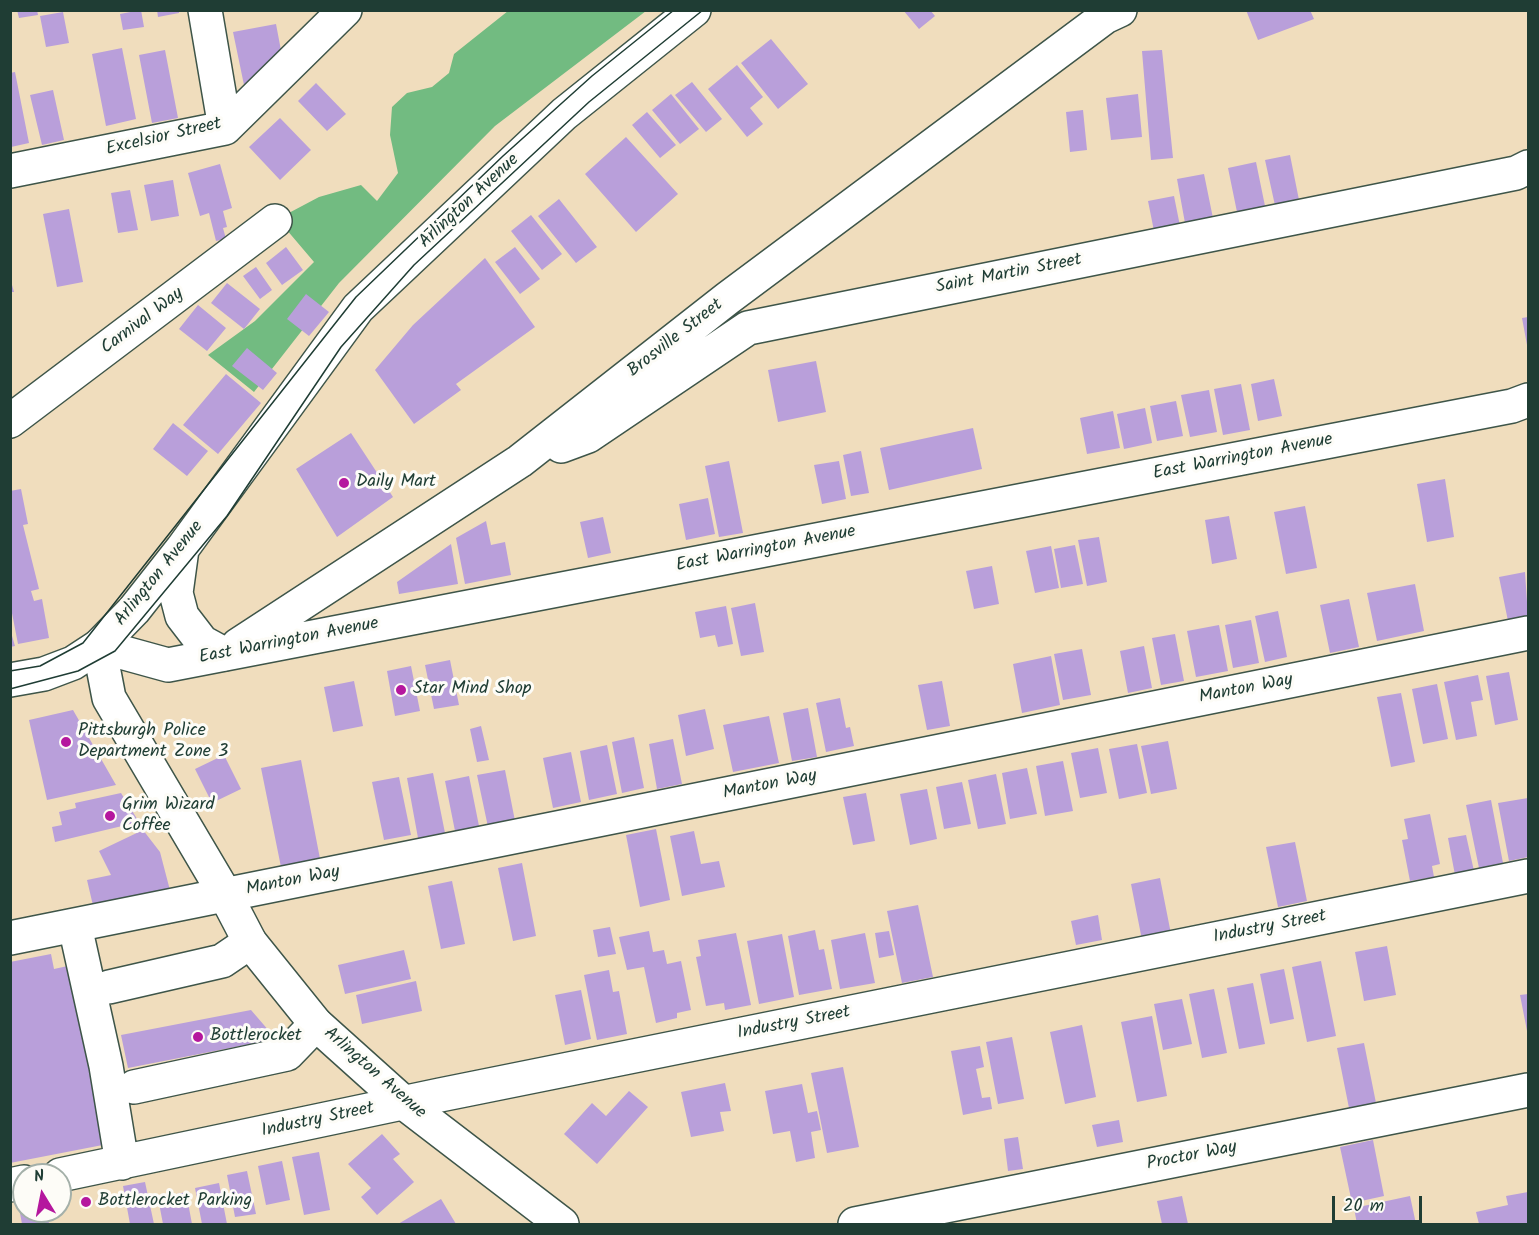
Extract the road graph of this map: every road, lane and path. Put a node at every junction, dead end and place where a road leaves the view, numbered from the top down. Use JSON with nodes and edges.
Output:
{"nodes":[{"id":1,"x":204,"y":10,"type":"edge"},
{"id":2,"x":345,"y":10,"type":"edge"},
{"id":3,"x":694,"y":10,"type":"edge"},
{"id":4,"x":1120,"y":10,"type":"edge"},
{"id":5,"x":225,"y":128,"type":"junction"},
{"id":6,"x":1528,"y":167,"type":"edge"},
{"id":7,"x":10,"y":171,"type":"edge"},
{"id":8,"x":274,"y":221,"type":"dead end"},
{"id":9,"x":1528,"y":400,"type":"edge"},
{"id":10,"x":10,"y":421,"type":"edge"},
{"id":11,"x":520,"y":461,"type":"junction"},
{"id":12,"x":182,"y":549,"type":"junction"},
{"id":13,"x":1528,"y":633,"type":"edge"},
{"id":14,"x":99,"y":646,"type":"junction"},
{"id":15,"x":224,"y":654,"type":"junction"},
{"id":16,"x":10,"y":680,"type":"edge"},
{"id":17,"x":1528,"y":876,"type":"edge"},
{"id":18,"x":226,"y":896,"type":"junction"},
{"id":19,"x":75,"y":926,"type":"junction"},
{"id":20,"x":10,"y":938,"type":"edge"},
{"id":21,"x":250,"y":942,"type":"junction"},
{"id":22,"x":109,"y":987,"type":"dead end"},
{"id":23,"x":316,"y":1024,"type":"junction"},
{"id":24,"x":134,"y":1087,"type":"dead end"},
{"id":25,"x":1528,"y":1090,"type":"edge"},
{"id":26,"x":404,"y":1103,"type":"junction"},
{"id":27,"x":122,"y":1163,"type":"junction"},
{"id":28,"x":72,"y":1173,"type":"edge"},
{"id":29,"x":562,"y":1224,"type":"edge"},
{"id":30,"x":855,"y":1224,"type":"edge"}],
"edges":[{"from":1,"to":5,"type":"street"},
{"from":2,"to":5,"type":"street","name":"Excelsior Street"},
{"from":3,"to":12,"type":"street","name":"Arlington Avenue"},
{"from":4,"to":11,"type":"street","name":"Brosville Street"},
{"from":5,"to":7,"type":"street","name":"Excelsior Street"},
{"from":6,"to":11,"type":"street","name":"Saint Martin Street"},
{"from":8,"to":10,"type":"street","name":"Carnival Way"},
{"from":9,"to":15,"type":"street","name":"East Warrington Avenue"},
{"from":11,"to":15,"type":"street","name":"Brosville Street"},
{"from":12,"to":14,"type":"street","name":"Arlington Avenue"},
{"from":12,"to":15,"type":"street"},
{"from":13,"to":18,"type":"street","name":"Manton Way"},
{"from":14,"to":15,"type":"street","name":"East Warrington Avenue"},
{"from":14,"to":16,"type":"street"},
{"from":14,"to":18,"type":"street","name":"Arlington Avenue"},
{"from":17,"to":26,"type":"street","name":"Industry Street"},
{"from":18,"to":19,"type":"street","name":"Manton Way"},
{"from":18,"to":21,"type":"street","name":"Arlington Avenue"},
{"from":19,"to":20,"type":"street","name":"Manton Way"},
{"from":19,"to":27,"type":"street"},
{"from":21,"to":22,"type":"street"},
{"from":21,"to":23,"type":"street","name":"Arlington Avenue"},
{"from":23,"to":24,"type":"street"},
{"from":23,"to":26,"type":"street","name":"Arlington Avenue"},
{"from":25,"to":30,"type":"street","name":"Proctor Way"},
{"from":26,"to":27,"type":"street","name":"Industry Street"},
{"from":26,"to":29,"type":"street","name":"Arlington Avenue"},
{"from":27,"to":28,"type":"street","name":"Industry Street"}]}
